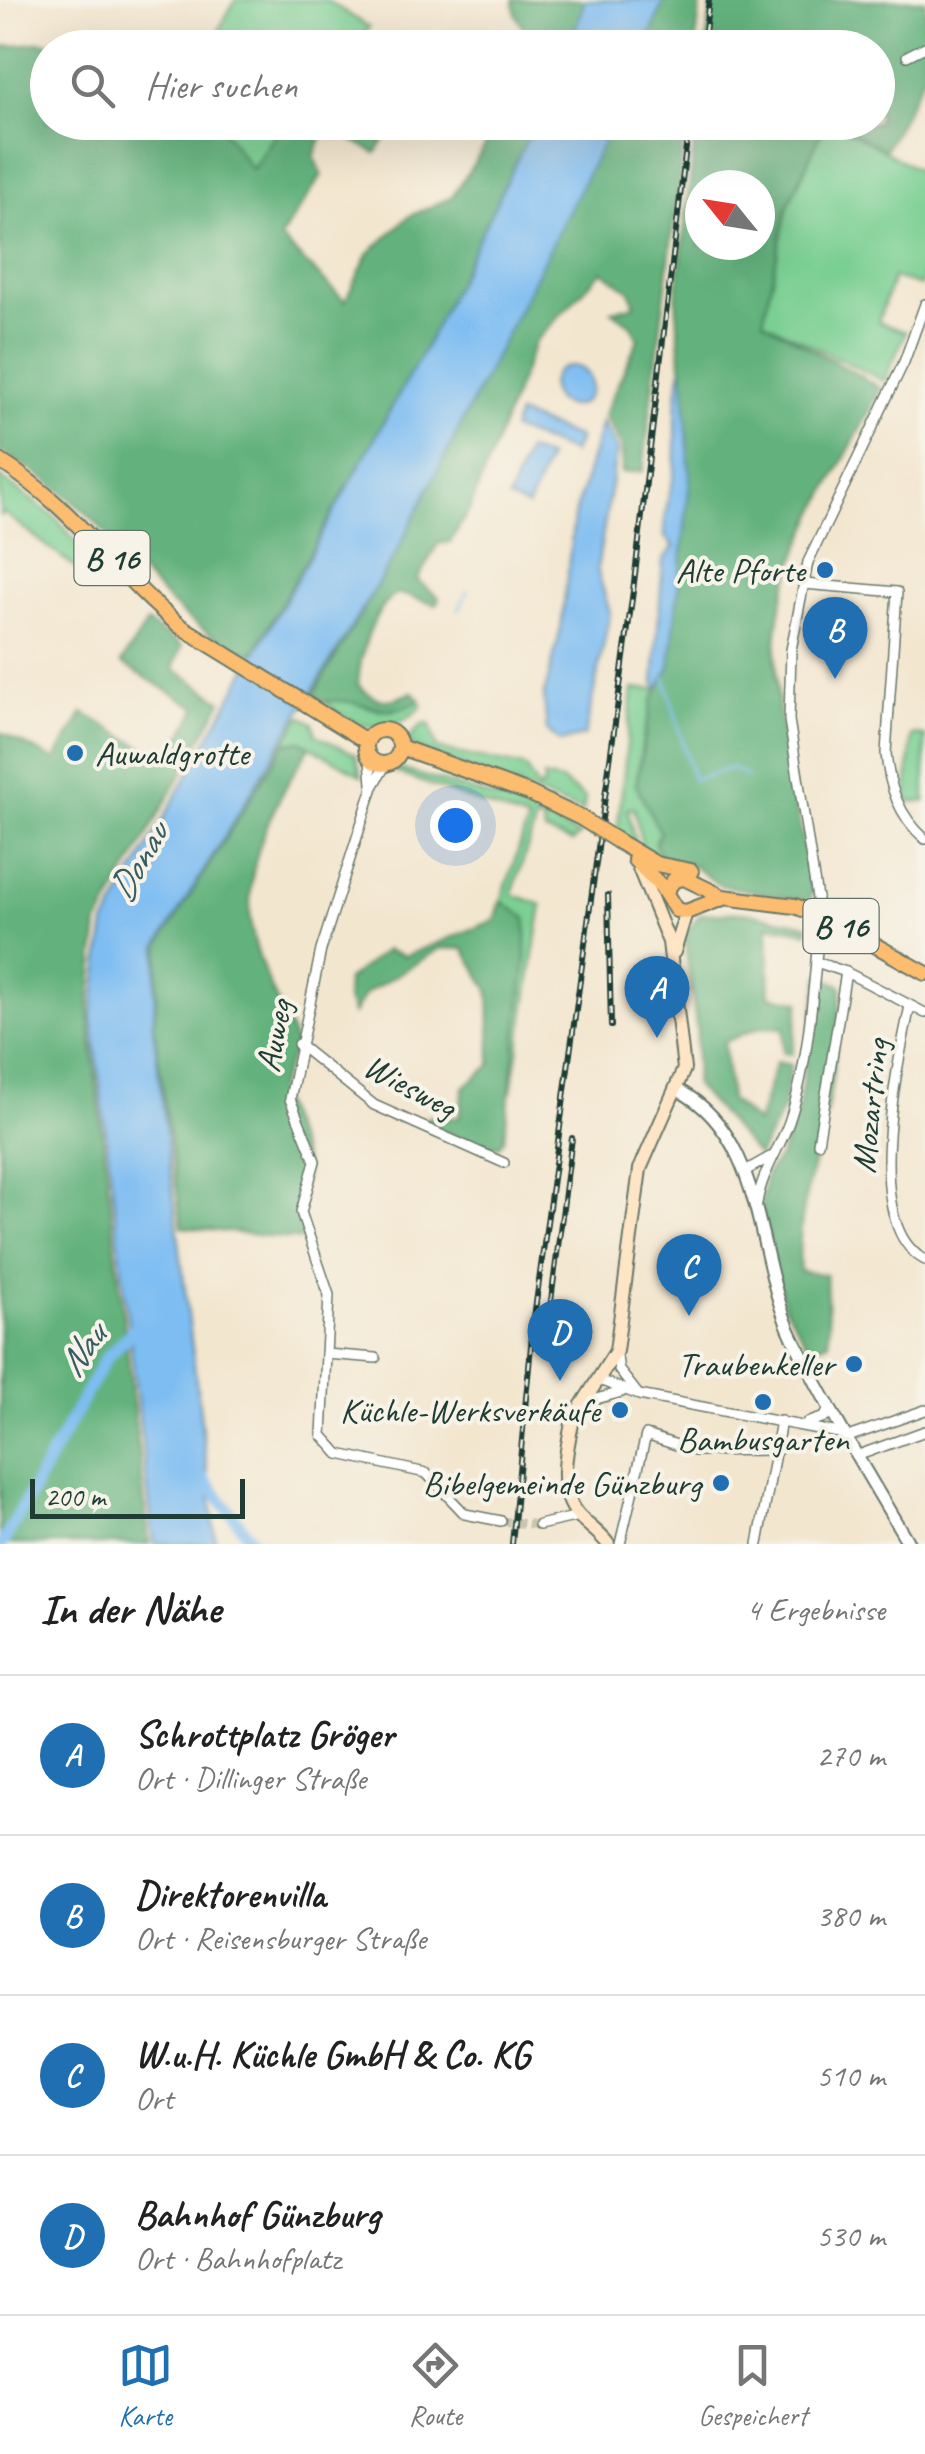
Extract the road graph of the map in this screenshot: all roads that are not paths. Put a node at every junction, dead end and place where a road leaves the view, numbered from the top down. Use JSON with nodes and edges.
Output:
{"nodes":[{"id":1,"x":925,"y":47,"type":"edge"},
{"id":2,"x":908,"y":56,"type":"dead end"},
{"id":3,"x":925,"y":304,"type":"edge"},
{"id":4,"x":0,"y":460,"type":"edge"},
{"id":5,"x":804,"y":584,"type":"junction"},
{"id":6,"x":366,"y":741,"type":"junction"},
{"id":7,"x":394,"y":757,"type":"junction"},
{"id":8,"x":423,"y":758,"type":"junction"},
{"id":9,"x":370,"y":759,"type":"junction"},
{"id":10,"x":448,"y":772,"type":"junction"},
{"id":11,"x":372,"y":786,"type":"junction"},
{"id":12,"x":580,"y":821,"type":"junction"},
{"id":13,"x":925,"y":839,"type":"edge"},
{"id":14,"x":638,"y":862,"type":"junction"},
{"id":15,"x":682,"y":897,"type":"junction"},
{"id":16,"x":750,"y":899,"type":"junction"},
{"id":17,"x":669,"y":942,"type":"junction"},
{"id":18,"x":816,"y":962,"type":"junction"},
{"id":19,"x":672,"y":964,"type":"junction"},
{"id":20,"x":846,"y":972,"type":"junction"},
{"id":21,"x":925,"y":973,"type":"edge"},
{"id":22,"x":910,"y":1006,"type":"junction"},
{"id":23,"x":925,"y":1014,"type":"edge"},
{"id":24,"x":298,"y":1044,"type":"junction"},
{"id":25,"x":678,"y":1090,"type":"junction"},
{"id":26,"x":818,"y":1143,"type":"dead end"},
{"id":27,"x":772,"y":1155,"type":"junction"},
{"id":28,"x":504,"y":1163,"type":"dead end"},
{"id":29,"x":744,"y":1172,"type":"junction"},
{"id":30,"x":755,"y":1210,"type":"junction"},
{"id":31,"x":925,"y":1260,"type":"edge"},
{"id":32,"x":616,"y":1351,"type":"junction"},
{"id":33,"x":326,"y":1354,"type":"junction"},
{"id":34,"x":376,"y":1358,"type":"dead end"},
{"id":35,"x":598,"y":1380,"type":"junction"},
{"id":36,"x":623,"y":1392,"type":"junction"},
{"id":37,"x":639,"y":1395,"type":"junction"},
{"id":38,"x":830,"y":1404,"type":"junction"},
{"id":39,"x":925,"y":1410,"type":"edge"},
{"id":40,"x":573,"y":1419,"type":"junction"},
{"id":41,"x":838,"y":1420,"type":"junction"},
{"id":42,"x":781,"y":1421,"type":"junction"},
{"id":43,"x":800,"y":1425,"type":"junction"},
{"id":44,"x":818,"y":1428,"type":"junction"},
{"id":45,"x":925,"y":1430,"type":"edge"},
{"id":46,"x":848,"y":1436,"type":"junction"},
{"id":47,"x":778,"y":1450,"type":"junction"},
{"id":48,"x":859,"y":1455,"type":"junction"},
{"id":49,"x":579,"y":1516,"type":"junction"},
{"id":50,"x":502,"y":1521,"type":"tunnel mouth"},
{"id":51,"x":539,"y":1525,"type":"tunnel mouth"},
{"id":52,"x":608,"y":1544,"type":"edge"},
{"id":53,"x":620,"y":1544,"type":"edge"},
{"id":54,"x":758,"y":1544,"type":"edge"},
{"id":55,"x":909,"y":1544,"type":"edge"}],
"edges":[{"from":1,"to":2,"type":"street"},
{"from":3,"to":5,"type":"street"},
{"from":4,"to":6,"type":"main road","number":"B 16"},
{"from":5,"to":13,"type":"street"},
{"from":5,"to":18,"type":"street","bridge":true},
{"from":6,"to":7,"type":"main road"},
{"from":6,"to":9,"type":"main road"},
{"from":7,"to":8,"type":"main road","number":"B 16"},
{"from":7,"to":9,"type":"main road"},
{"from":7,"to":10,"type":"main road"},
{"from":7,"to":11,"type":"street","name":"Auweg"},
{"from":8,"to":10,"type":"main road","number":"B 16"},
{"from":8,"to":12,"type":"main road","number":"B 16"},
{"from":9,"to":11,"type":"street","name":"Auweg"},
{"from":10,"to":12,"type":"main road","number":"B 16"},
{"from":11,"to":24,"type":"street","name":"Auweg"},
{"from":12,"to":14,"type":"main road","number":"B 16","bridge":true},
{"from":14,"to":15,"type":"main road","number":"B 16"},
{"from":14,"to":16,"type":"main road","number":"B 16"},
{"from":14,"to":17,"type":"main road"},
{"from":15,"to":16,"type":"main road","number":"B 16"},
{"from":15,"to":17,"type":"main road"},
{"from":15,"to":19,"type":"main road"},
{"from":16,"to":21,"type":"main road","number":"B 16"},
{"from":17,"to":19,"type":"main road"},
{"from":18,"to":20,"type":"street"},
{"from":18,"to":27,"type":"street"},
{"from":19,"to":25,"type":"main road"},
{"from":20,"to":22,"type":"street"},
{"from":20,"to":26,"type":"street"},
{"from":22,"to":23,"type":"street"},
{"from":22,"to":31,"type":"street","name":"Mozartring"},
{"from":24,"to":28,"type":"street","name":"Wiesweg"},
{"from":24,"to":33,"type":"street","name":"Auweg"},
{"from":25,"to":29,"type":"street"},
{"from":25,"to":32,"type":"main road"},
{"from":27,"to":29,"type":"street"},
{"from":27,"to":30,"type":"street"},
{"from":29,"to":30,"type":"street"},
{"from":30,"to":38,"type":"street"},
{"from":32,"to":35,"type":"main road"},
{"from":32,"to":37,"type":"street"},
{"from":33,"to":34,"type":"street"},
{"from":33,"to":50,"type":"street","name":"Auweg"},
{"from":35,"to":36,"type":"street"},
{"from":35,"to":40,"type":"main road"},
{"from":36,"to":37,"type":"street"},
{"from":36,"to":40,"type":"street"},
{"from":37,"to":42,"type":"street"},
{"from":38,"to":41,"type":"street"},
{"from":38,"to":43,"type":"street"},
{"from":39,"to":46,"type":"street"},
{"from":40,"to":49,"type":"main road"},
{"from":41,"to":44,"type":"street"},
{"from":41,"to":46,"type":"street"},
{"from":42,"to":43,"type":"street"},
{"from":42,"to":47,"type":"street"},
{"from":43,"to":44,"type":"street"},
{"from":44,"to":46,"type":"street"},
{"from":45,"to":48,"type":"street"},
{"from":46,"to":48,"type":"street"},
{"from":47,"to":53,"type":"street"},
{"from":47,"to":54,"type":"street"},
{"from":48,"to":55,"type":"street"},
{"from":49,"to":51,"type":"street"},
{"from":49,"to":52,"type":"main road"}]}
